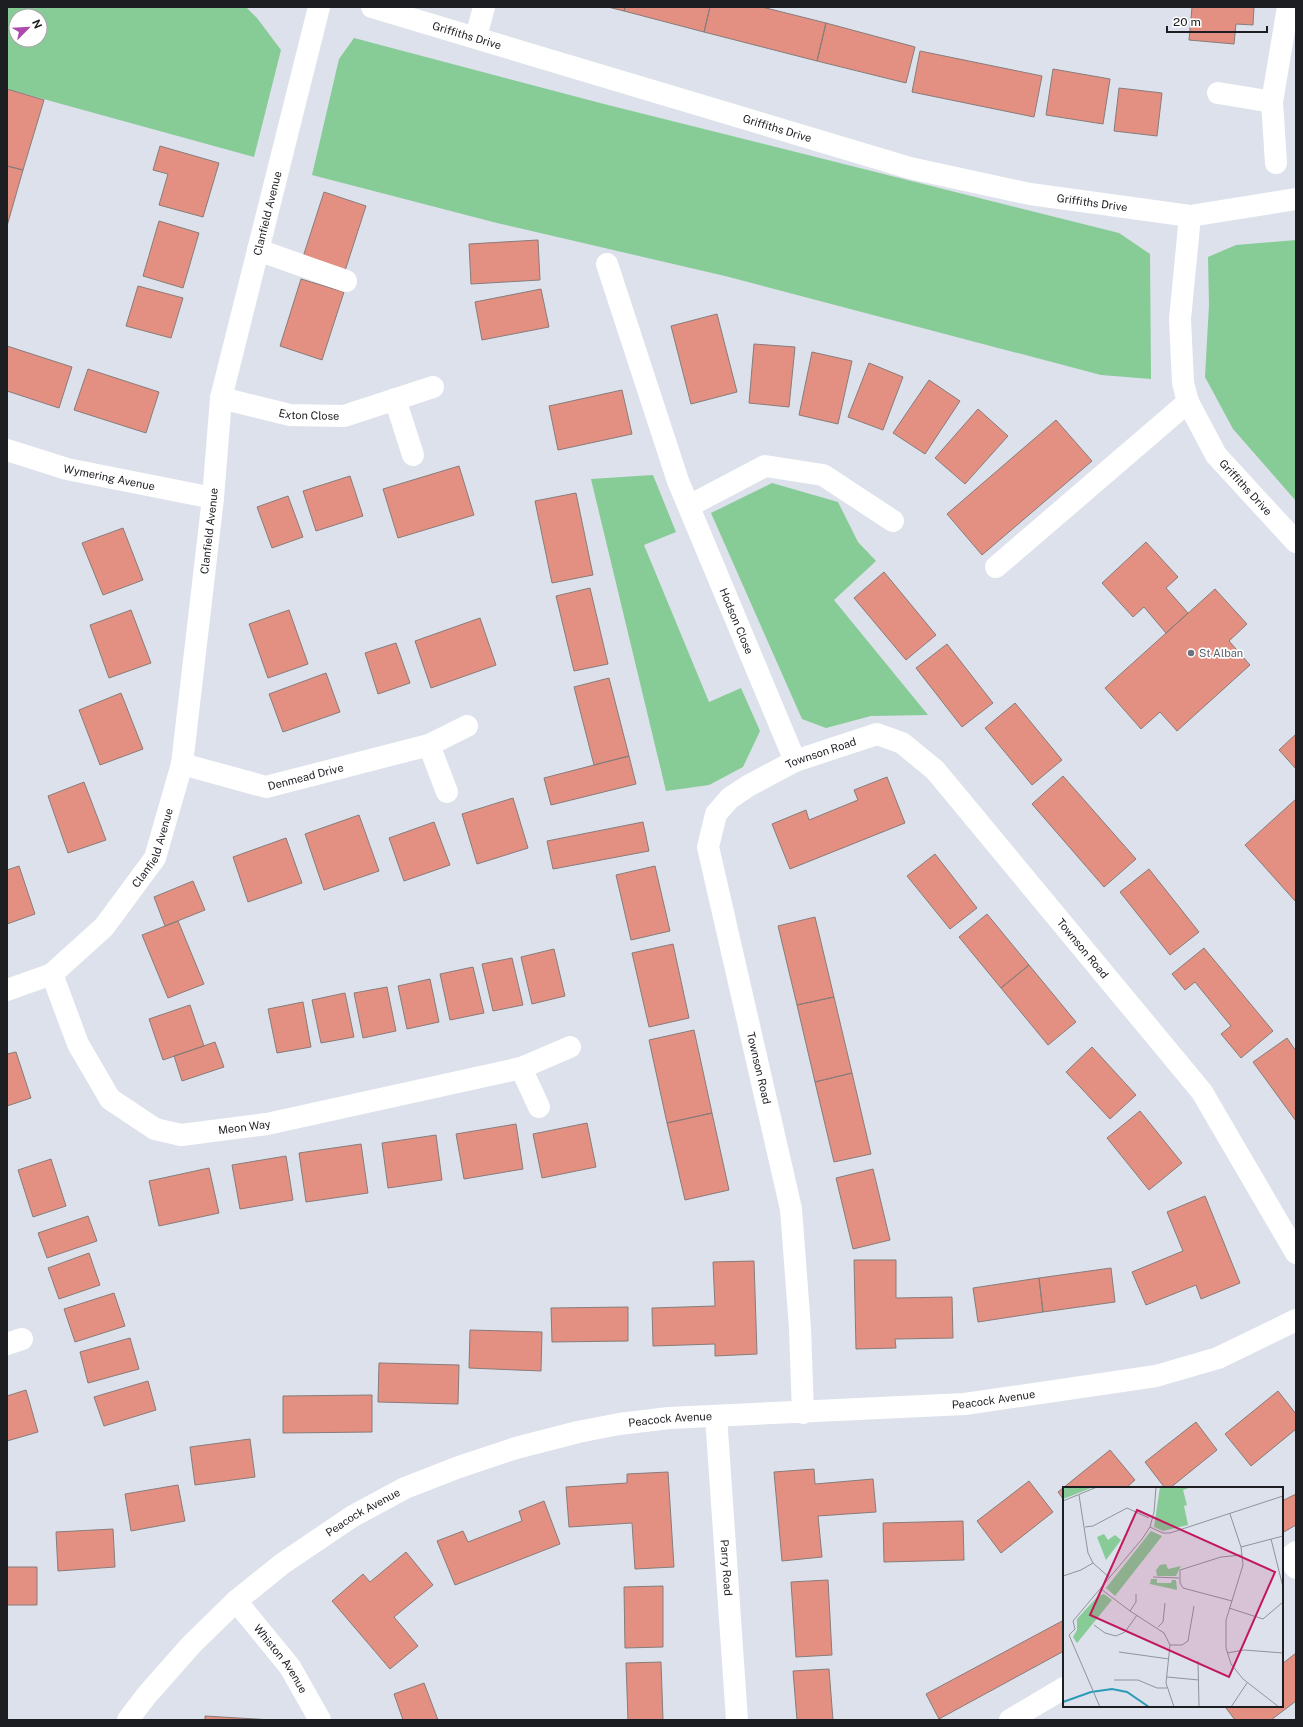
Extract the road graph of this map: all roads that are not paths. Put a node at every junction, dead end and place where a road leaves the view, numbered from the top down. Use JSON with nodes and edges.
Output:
{"nodes":[{"id":1,"x":320,"y":7,"type":"edge"},
{"id":2,"x":372,"y":7,"type":"edge"},
{"id":3,"x":484,"y":7,"type":"edge"},
{"id":4,"x":1288,"y":7,"type":"edge"},
{"id":5,"x":476,"y":37,"type":"junction"},
{"id":6,"x":1218,"y":93,"type":"dead end"},
{"id":7,"x":1272,"y":102,"type":"junction"},
{"id":8,"x":1276,"y":163,"type":"dead end"},
{"id":9,"x":1296,"y":199,"type":"edge"},
{"id":10,"x":1190,"y":216,"type":"junction"},
{"id":11,"x":258,"y":250,"type":"junction"},
{"id":12,"x":606,"y":264,"type":"dead end"},
{"id":13,"x":346,"y":281,"type":"dead end"},
{"id":14,"x":433,"y":387,"type":"dead end"},
{"id":15,"x":221,"y":398,"type":"junction"},
{"id":16,"x":395,"y":399,"type":"junction"},
{"id":17,"x":1188,"y":402,"type":"junction"},
{"id":18,"x":7,"y":450,"type":"edge"},
{"id":19,"x":413,"y":455,"type":"dead end"},
{"id":20,"x":213,"y":498,"type":"junction"},
{"id":21,"x":689,"y":506,"type":"junction"},
{"id":22,"x":893,"y":521,"type":"dead end"},
{"id":23,"x":1296,"y":542,"type":"edge"},
{"id":24,"x":996,"y":567,"type":"dead end"},
{"id":25,"x":467,"y":726,"type":"dead end"},
{"id":26,"x":429,"y":745,"type":"junction"},
{"id":27,"x":795,"y":760,"type":"junction"},
{"id":28,"x":182,"y":764,"type":"junction"},
{"id":29,"x":447,"y":792,"type":"dead end"},
{"id":30,"x":52,"y":974,"type":"junction"},
{"id":31,"x":7,"y":990,"type":"edge"},
{"id":32,"x":570,"y":1047,"type":"dead end"},
{"id":33,"x":520,"y":1068,"type":"junction"},
{"id":34,"x":539,"y":1107,"type":"dead end"},
{"id":35,"x":1296,"y":1253,"type":"edge"},
{"id":36,"x":1296,"y":1320,"type":"edge"},
{"id":37,"x":803,"y":1413,"type":"junction"},
{"id":38,"x":716,"y":1416,"type":"junction"},
{"id":39,"x":236,"y":1601,"type":"junction"},
{"id":40,"x":1063,"y":1689,"type":"edge"},
{"id":41,"x":128,"y":1720,"type":"edge"},
{"id":42,"x":320,"y":1720,"type":"edge"},
{"id":43,"x":737,"y":1720,"type":"edge"},
{"id":44,"x":1010,"y":1720,"type":"edge"}],
"edges":[{"from":1,"to":11,"type":"street","name":"Clanfield Avenue"},
{"from":2,"to":5,"type":"street","name":"Griffiths Drive"},
{"from":3,"to":5,"type":"street"},
{"from":4,"to":7,"type":"street"},
{"from":5,"to":10,"type":"street","name":"Griffiths Drive"},
{"from":6,"to":7,"type":"street"},
{"from":7,"to":8,"type":"street"},
{"from":9,"to":10,"type":"street","name":"Griffiths Drive"},
{"from":10,"to":17,"type":"street","name":"Griffiths Drive"},
{"from":11,"to":13,"type":"street"},
{"from":11,"to":15,"type":"street","name":"Clanfield Avenue"},
{"from":12,"to":21,"type":"street","name":"Hodson Close"},
{"from":14,"to":16,"type":"street","name":"Exton Close"},
{"from":15,"to":16,"type":"street","name":"Exton Close"},
{"from":15,"to":20,"type":"street","name":"Clanfield Avenue"},
{"from":16,"to":19,"type":"street"},
{"from":17,"to":23,"type":"street","name":"Griffiths Drive"},
{"from":17,"to":24,"type":"street"},
{"from":18,"to":20,"type":"street","name":"Wymering Avenue"},
{"from":20,"to":28,"type":"street","name":"Clanfield Avenue"},
{"from":21,"to":22,"type":"street"},
{"from":21,"to":27,"type":"street","name":"Hodson Close"},
{"from":25,"to":26,"type":"street","name":"Denmead Drive"},
{"from":26,"to":28,"type":"street","name":"Denmead Drive"},
{"from":26,"to":29,"type":"street"},
{"from":27,"to":35,"type":"street","name":"Townson Road"},
{"from":27,"to":37,"type":"street","name":"Townson Road"},
{"from":28,"to":30,"type":"street","name":"Clanfield Avenue"},
{"from":30,"to":31,"type":"street","name":"Clanfield Avenue"},
{"from":30,"to":33,"type":"street","name":"Meon Way"},
{"from":32,"to":33,"type":"street","name":"Meon Way"},
{"from":33,"to":34,"type":"street"},
{"from":36,"to":37,"type":"street","name":"Peacock Avenue"},
{"from":37,"to":38,"type":"street","name":"Peacock Avenue"},
{"from":38,"to":39,"type":"street","name":"Peacock Avenue"},
{"from":38,"to":43,"type":"street","name":"Parry Road"},
{"from":39,"to":41,"type":"street","name":"Peacock Avenue"},
{"from":39,"to":42,"type":"street","name":"Whiston Avenue"},
{"from":40,"to":44,"type":"street"}]}
